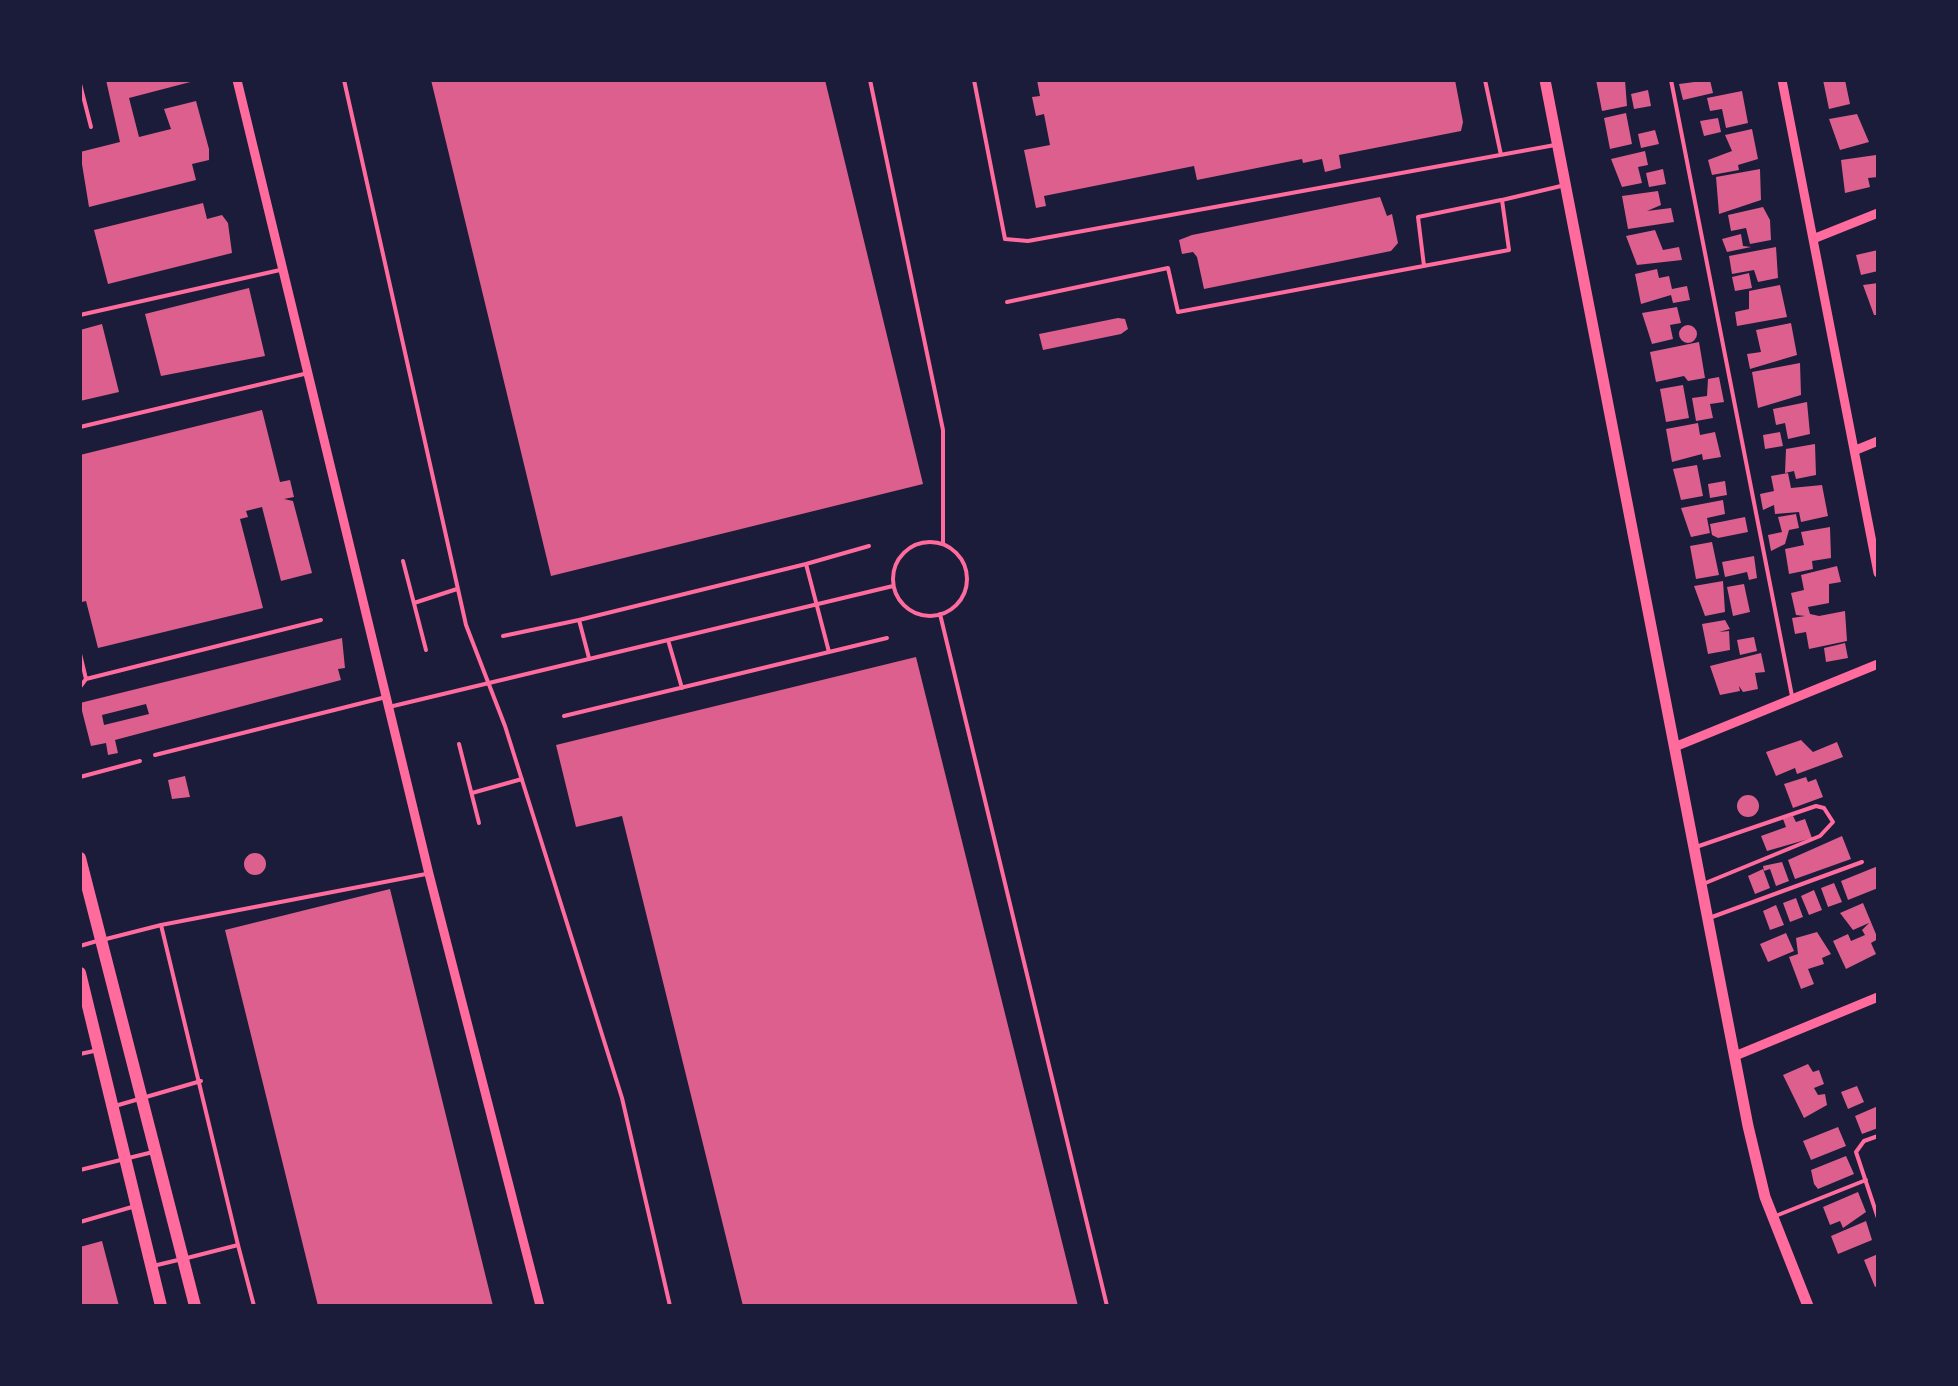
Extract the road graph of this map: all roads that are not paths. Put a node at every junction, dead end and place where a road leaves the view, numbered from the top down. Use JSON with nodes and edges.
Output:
{"nodes":[{"id":1,"x":237,"y":80,"type":"edge"},
{"id":2,"x":344,"y":80,"type":"edge"},
{"id":3,"x":870,"y":80,"type":"edge"},
{"id":4,"x":974,"y":80,"type":"edge"},
{"id":5,"x":1485,"y":80,"type":"edge"},
{"id":6,"x":1545,"y":80,"type":"edge"},
{"id":7,"x":1671,"y":80,"type":"edge"},
{"id":8,"x":1782,"y":80,"type":"edge"},
{"id":9,"x":80,"y":84,"type":"edge"},
{"id":10,"x":91,"y":127,"type":"dead end"},
{"id":11,"x":1559,"y":145,"type":"junction"},
{"id":12,"x":1500,"y":155,"type":"junction"},
{"id":13,"x":1567,"y":184,"type":"junction"},
{"id":14,"x":1502,"y":200,"type":"junction"},
{"id":15,"x":1878,"y":213,"type":"edge"},
{"id":16,"x":1813,"y":239,"type":"junction"},
{"id":17,"x":1424,"y":266,"type":"junction"},
{"id":18,"x":283,"y":270,"type":"junction"},
{"id":19,"x":1007,"y":302,"type":"dead end"},
{"id":20,"x":80,"y":315,"type":"edge"},
{"id":21,"x":308,"y":372,"type":"junction"},
{"id":22,"x":80,"y":427,"type":"edge"},
{"id":23,"x":1878,"y":441,"type":"edge"},
{"id":24,"x":1856,"y":450,"type":"junction"},
{"id":25,"x":942,"y":544,"type":"junction"},
{"id":26,"x":869,"y":546,"type":"dead end"},
{"id":27,"x":403,"y":561,"type":"dead end"},
{"id":28,"x":806,"y":564,"type":"junction"},
{"id":29,"x":1878,"y":573,"type":"edge"},
{"id":30,"x":894,"y":586,"type":"junction"},
{"id":31,"x":457,"y":589,"type":"junction"},
{"id":32,"x":414,"y":602,"type":"junction"},
{"id":33,"x":816,"y":605,"type":"junction"},
{"id":34,"x":940,"y":614,"type":"junction"},
{"id":35,"x":321,"y":620,"type":"dead end"},
{"id":36,"x":579,"y":620,"type":"junction"},
{"id":37,"x":503,"y":636,"type":"dead end"},
{"id":38,"x":887,"y":638,"type":"dead end"},
{"id":39,"x":668,"y":640,"type":"junction"},
{"id":40,"x":426,"y":650,"type":"dead end"},
{"id":41,"x":829,"y":652,"type":"junction"},
{"id":42,"x":80,"y":654,"type":"edge"},
{"id":43,"x":589,"y":658,"type":"junction"},
{"id":44,"x":1878,"y":664,"type":"edge"},
{"id":45,"x":86,"y":679,"type":"junction"},
{"id":46,"x":490,"y":682,"type":"junction"},
{"id":47,"x":80,"y":687,"type":"edge"},
{"id":48,"x":682,"y":688,"type":"junction"},
{"id":49,"x":1793,"y":700,"type":"junction"},
{"id":50,"x":387,"y":702,"type":"junction"},
{"id":51,"x":564,"y":716,"type":"dead end"},
{"id":52,"x":459,"y":744,"type":"dead end"},
{"id":53,"x":1676,"y":746,"type":"junction"},
{"id":54,"x":155,"y":755,"type":"dead end"},
{"id":55,"x":140,"y":761,"type":"dead end"},
{"id":56,"x":80,"y":776,"type":"edge"},
{"id":57,"x":522,"y":779,"type":"junction"},
{"id":58,"x":472,"y":794,"type":"junction"},
{"id":59,"x":479,"y":823,"type":"dead end"},
{"id":60,"x":1696,"y":846,"type":"junction"},
{"id":61,"x":80,"y":858,"type":"edge"},
{"id":62,"x":1862,"y":862,"type":"dead end"},
{"id":63,"x":429,"y":874,"type":"junction"},
{"id":64,"x":1702,"y":884,"type":"junction"},
{"id":65,"x":1709,"y":918,"type":"junction"},
{"id":66,"x":161,"y":926,"type":"junction"},
{"id":67,"x":102,"y":940,"type":"junction"},
{"id":68,"x":80,"y":946,"type":"edge"},
{"id":69,"x":80,"y":973,"type":"edge"},
{"id":70,"x":1878,"y":998,"type":"edge"},
{"id":71,"x":99,"y":1050,"type":"junction"},
{"id":72,"x":80,"y":1054,"type":"edge"},
{"id":73,"x":1735,"y":1056,"type":"junction"},
{"id":74,"x":201,"y":1082,"type":"junction"},
{"id":75,"x":144,"y":1098,"type":"junction"},
{"id":76,"x":112,"y":1107,"type":"junction"},
{"id":77,"x":1878,"y":1136,"type":"edge"},
{"id":78,"x":158,"y":1151,"type":"junction"},
{"id":79,"x":125,"y":1159,"type":"junction"},
{"id":80,"x":80,"y":1170,"type":"edge"},
{"id":81,"x":1866,"y":1180,"type":"junction"},
{"id":82,"x":137,"y":1206,"type":"junction"},
{"id":83,"x":1876,"y":1207,"type":"edge"},
{"id":84,"x":1774,"y":1217,"type":"junction"},
{"id":85,"x":1878,"y":1218,"type":"edge"},
{"id":86,"x":80,"y":1222,"type":"edge"},
{"id":87,"x":238,"y":1245,"type":"junction"},
{"id":88,"x":184,"y":1259,"type":"junction"},
{"id":89,"x":152,"y":1266,"type":"junction"},
{"id":90,"x":161,"y":1306,"type":"edge"},
{"id":91,"x":195,"y":1306,"type":"edge"},
{"id":92,"x":254,"y":1306,"type":"edge"},
{"id":93,"x":540,"y":1306,"type":"edge"},
{"id":94,"x":670,"y":1306,"type":"edge"},
{"id":95,"x":1107,"y":1306,"type":"edge"},
{"id":96,"x":1808,"y":1306,"type":"edge"}],
"edges":[{"from":1,"to":18,"type":"street"},
{"from":2,"to":31,"type":"lane"},
{"from":3,"to":25,"type":"lane"},
{"from":4,"to":12,"type":"lane"},
{"from":5,"to":12,"type":"lane"},
{"from":6,"to":11,"type":"street"},
{"from":7,"to":49,"type":"lane"},
{"from":8,"to":16,"type":"street"},
{"from":9,"to":10,"type":"lane"},
{"from":11,"to":12,"type":"lane"},
{"from":11,"to":13,"type":"street"},
{"from":13,"to":14,"type":"lane"},
{"from":13,"to":53,"type":"street"},
{"from":14,"to":17,"type":"lane"},
{"from":14,"to":17,"type":"lane"},
{"from":15,"to":16,"type":"street"},
{"from":16,"to":24,"type":"street"},
{"from":17,"to":19,"type":"lane"},
{"from":18,"to":20,"type":"lane"},
{"from":18,"to":21,"type":"street"},
{"from":21,"to":22,"type":"lane"},
{"from":21,"to":50,"type":"street"},
{"from":23,"to":24,"type":"street"},
{"from":24,"to":29,"type":"street"},
{"from":25,"to":30,"type":"lane"},
{"from":25,"to":34,"type":"lane"},
{"from":26,"to":28,"type":"lane"},
{"from":27,"to":32,"type":"lane"},
{"from":28,"to":33,"type":"lane"},
{"from":28,"to":36,"type":"lane"},
{"from":30,"to":33,"type":"lane"},
{"from":30,"to":34,"type":"lane"},
{"from":31,"to":32,"type":"lane"},
{"from":31,"to":46,"type":"lane"},
{"from":32,"to":40,"type":"lane"},
{"from":33,"to":39,"type":"lane"},
{"from":33,"to":41,"type":"lane"},
{"from":34,"to":95,"type":"lane"},
{"from":35,"to":45,"type":"lane"},
{"from":36,"to":37,"type":"lane"},
{"from":36,"to":43,"type":"lane"},
{"from":38,"to":41,"type":"lane"},
{"from":39,"to":43,"type":"lane"},
{"from":39,"to":48,"type":"lane"},
{"from":41,"to":48,"type":"lane"},
{"from":42,"to":45,"type":"lane"},
{"from":43,"to":46,"type":"lane"},
{"from":44,"to":49,"type":"street"},
{"from":45,"to":47,"type":"lane"},
{"from":46,"to":50,"type":"lane"},
{"from":46,"to":57,"type":"lane"},
{"from":48,"to":51,"type":"lane"},
{"from":49,"to":53,"type":"street"},
{"from":50,"to":54,"type":"lane"},
{"from":50,"to":63,"type":"street"},
{"from":52,"to":58,"type":"lane"},
{"from":53,"to":60,"type":"street"},
{"from":55,"to":56,"type":"lane"},
{"from":57,"to":58,"type":"lane"},
{"from":57,"to":94,"type":"lane"},
{"from":58,"to":59,"type":"lane"},
{"from":60,"to":64,"type":"street"},
{"from":60,"to":64,"type":"lane"},
{"from":61,"to":67,"type":"main road"},
{"from":62,"to":65,"type":"lane"},
{"from":63,"to":66,"type":"lane"},
{"from":63,"to":93,"type":"street"},
{"from":64,"to":65,"type":"street"},
{"from":65,"to":73,"type":"street"},
{"from":66,"to":67,"type":"lane"},
{"from":66,"to":74,"type":"lane"},
{"from":67,"to":68,"type":"lane"},
{"from":67,"to":75,"type":"main road"},
{"from":69,"to":71,"type":"main road"},
{"from":70,"to":73,"type":"street"},
{"from":71,"to":72,"type":"lane"},
{"from":71,"to":76,"type":"main road"},
{"from":73,"to":84,"type":"street"},
{"from":74,"to":75,"type":"lane"},
{"from":74,"to":87,"type":"lane"},
{"from":75,"to":76,"type":"lane"},
{"from":75,"to":78,"type":"main road"},
{"from":76,"to":79,"type":"main road"},
{"from":77,"to":81,"type":"lane"},
{"from":78,"to":79,"type":"lane"},
{"from":78,"to":88,"type":"main road"},
{"from":79,"to":80,"type":"lane"},
{"from":79,"to":82,"type":"main road"},
{"from":81,"to":83,"type":"lane"},
{"from":81,"to":84,"type":"lane"},
{"from":82,"to":86,"type":"lane"},
{"from":82,"to":89,"type":"main road"},
{"from":83,"to":85,"type":"lane"},
{"from":84,"to":96,"type":"street"},
{"from":87,"to":88,"type":"lane"},
{"from":87,"to":92,"type":"lane"},
{"from":88,"to":89,"type":"lane"},
{"from":88,"to":91,"type":"main road"},
{"from":89,"to":90,"type":"main road"}]}
